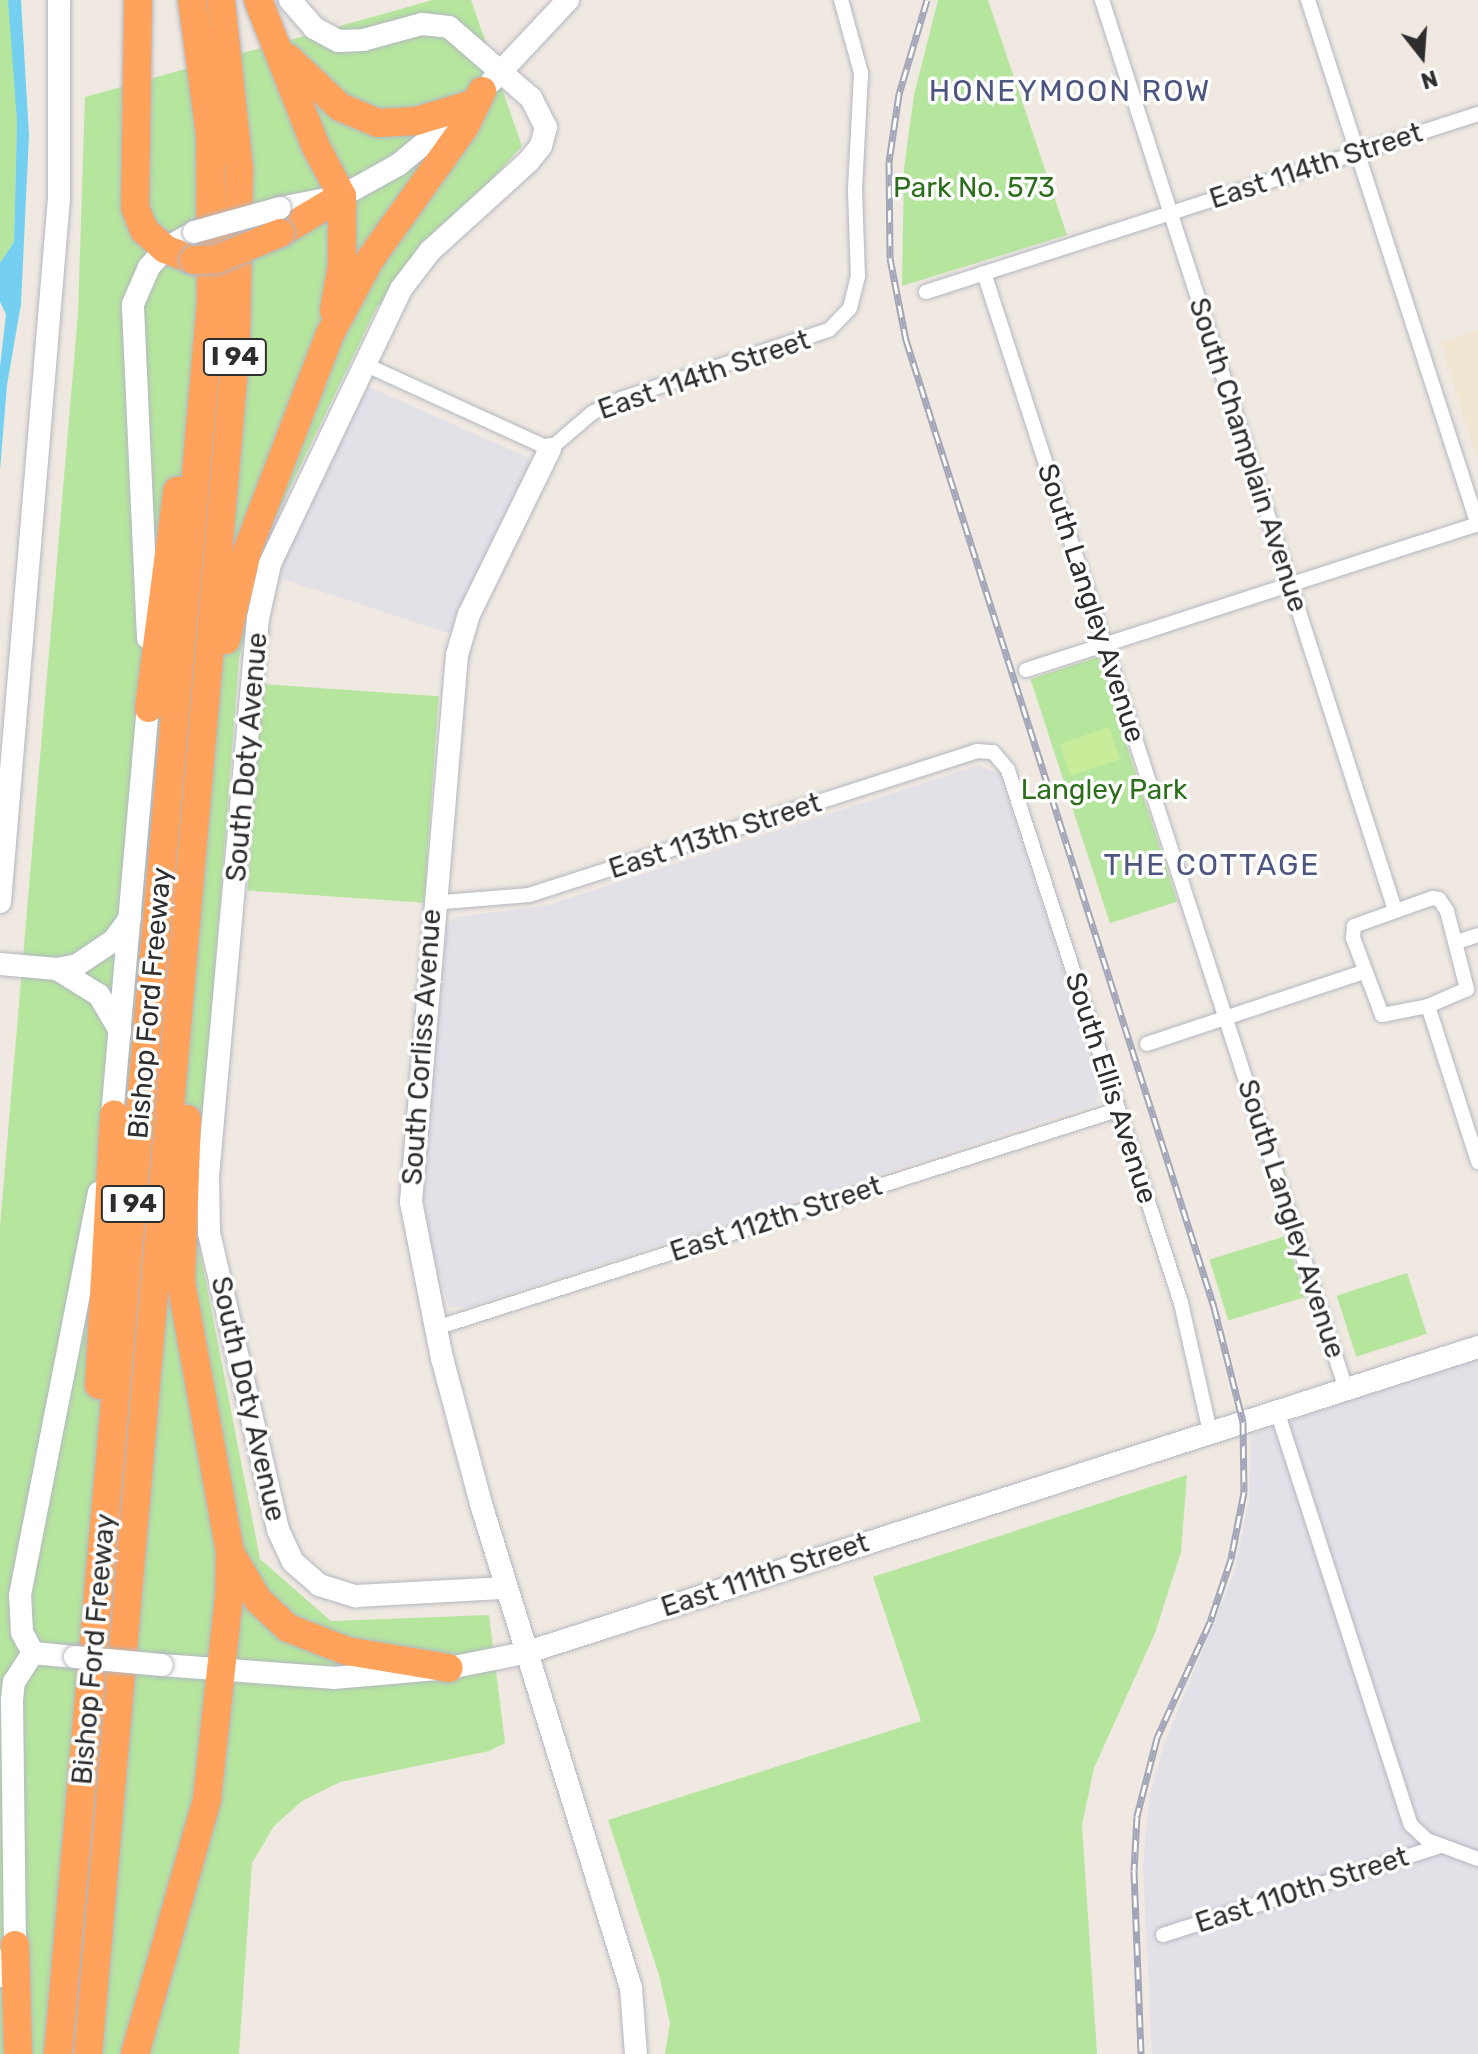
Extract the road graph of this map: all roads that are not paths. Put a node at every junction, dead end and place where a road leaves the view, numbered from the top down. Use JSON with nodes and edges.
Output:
{"nodes":[{"id":1,"x":59,"y":0,"type":"edge"},
{"id":2,"x":192,"y":0,"type":"edge"},
{"id":3,"x":221,"y":0,"type":"edge"},
{"id":4,"x":258,"y":0,"type":"edge"},
{"id":5,"x":290,"y":0,"type":"edge"},
{"id":6,"x":568,"y":0,"type":"edge"},
{"id":7,"x":841,"y":0,"type":"edge"},
{"id":8,"x":1102,"y":0,"type":"edge"},
{"id":9,"x":1308,"y":0,"type":"edge"},
{"id":10,"x":135,"y":5,"type":"edge"},
{"id":11,"x":273,"y":39,"type":"junction"},
{"id":12,"x":502,"y":70,"type":"junction"},
{"id":13,"x":476,"y":98,"type":"junction"},
{"id":14,"x":1478,"y":114,"type":"edge"},
{"id":15,"x":1357,"y":153,"type":"junction"},
{"id":16,"x":342,"y":196,"type":"junction"},
{"id":17,"x":1170,"y":213,"type":"junction"},
{"id":18,"x":280,"y":220,"type":"junction"},
{"id":19,"x":165,"y":249,"type":"junction"},
{"id":20,"x":984,"y":273,"type":"junction"},
{"id":21,"x":926,"y":292,"type":"dead end"},
{"id":22,"x":330,"y":334,"type":"junction"},
{"id":23,"x":207,"y":354,"type":"junction"},
{"id":24,"x":362,"y":363,"type":"junction"},
{"id":25,"x":550,"y":449,"type":"junction"},
{"id":26,"x":1478,"y":525,"type":"edge"},
{"id":27,"x":1290,"y":585,"type":"junction"},
{"id":28,"x":1104,"y":645,"type":"junction"},
{"id":29,"x":1026,"y":670,"type":"dead end"},
{"id":30,"x":149,"y":708,"type":"junction"},
{"id":31,"x":204,"y":713,"type":"junction"},
{"id":32,"x":993,"y":752,"type":"joint"},
{"id":33,"x":0,"y":902,"type":"edge"},
{"id":34,"x":432,"y":903,"type":"junction"},
{"id":35,"x":1395,"y":910,"type":"junction"},
{"id":36,"x":130,"y":918,"type":"junction"},
{"id":37,"x":1478,"y":935,"type":"edge"},
{"id":38,"x":1457,"y":942,"type":"junction"},
{"id":39,"x":0,"y":964,"type":"edge"},
{"id":40,"x":182,"y":967,"type":"junction"},
{"id":41,"x":57,"y":969,"type":"junction"},
{"id":42,"x":1364,"y":972,"type":"junction"},
{"id":43,"x":1428,"y":1006,"type":"junction"},
{"id":44,"x":1226,"y":1019,"type":"junction"},
{"id":45,"x":121,"y":1034,"type":"junction"},
{"id":46,"x":1147,"y":1044,"type":"dead end"},
{"id":47,"x":1117,"y":1110,"type":"junction"},
{"id":48,"x":114,"y":1114,"type":"junction"},
{"id":49,"x":1478,"y":1162,"type":"edge"},
{"id":50,"x":436,"y":1328,"type":"junction"},
{"id":51,"x":1478,"y":1347,"type":"edge"},
{"id":52,"x":1346,"y":1389,"type":"junction"},
{"id":53,"x":1277,"y":1411,"type":"junction"},
{"id":54,"x":1210,"y":1432,"type":"junction"},
{"id":55,"x":104,"y":1546,"type":"junction"},
{"id":56,"x":230,"y":1552,"type":"junction"},
{"id":57,"x":506,"y":1588,"type":"junction"},
{"id":58,"x":33,"y":1653,"type":"junction"},
{"id":59,"x":525,"y":1653,"type":"junction"},
{"id":60,"x":221,"y":1668,"type":"junction"},
{"id":61,"x":449,"y":1668,"type":"junction"},
{"id":62,"x":1441,"y":1845,"type":"junction"},
{"id":63,"x":1478,"y":1859,"type":"edge"},
{"id":64,"x":1163,"y":1935,"type":"dead end"},
{"id":65,"x":15,"y":1945,"type":"junction"},
{"id":66,"x":0,"y":1976,"type":"edge"},
{"id":67,"x":0,"y":2031,"type":"edge"},
{"id":68,"x":17,"y":2054,"type":"edge"},
{"id":69,"x":58,"y":2054,"type":"edge"},
{"id":70,"x":88,"y":2054,"type":"edge"},
{"id":71,"x":135,"y":2054,"type":"edge"},
{"id":72,"x":636,"y":2054,"type":"edge"}],
"edges":[{"from":1,"to":33,"type":"street"},
{"from":2,"to":23,"type":"highway","name":"Bishop Ford Freeway","number":"I 94"},
{"from":3,"to":31,"type":"highway","name":"Bishop Ford Freeway","number":"I 94"},
{"from":4,"to":11,"type":"highway"},
{"from":5,"to":12,"type":"street","name":"South Doty Avenue"},
{"from":6,"to":12,"type":"street"},
{"from":7,"to":25,"type":"street","name":"East 114th Street"},
{"from":8,"to":17,"type":"street","name":"South Champlain Avenue"},
{"from":9,"to":15,"type":"street"},
{"from":10,"to":19,"type":"highway"},
{"from":11,"to":13,"type":"highway"},
{"from":11,"to":16,"type":"highway"},
{"from":12,"to":13,"type":"street"},
{"from":12,"to":24,"type":"street","name":"South Doty Avenue"},
{"from":13,"to":16,"type":"street"},
{"from":13,"to":22,"type":"highway"},
{"from":14,"to":15,"type":"street","name":"East 114th Street"},
{"from":15,"to":17,"type":"street","name":"East 114th Street"},
{"from":15,"to":26,"type":"street"},
{"from":16,"to":18,"type":"highway"},
{"from":16,"to":22,"type":"highway"},
{"from":17,"to":20,"type":"street","name":"East 114th Street"},
{"from":17,"to":27,"type":"street","name":"South Champlain Avenue"},
{"from":18,"to":19,"type":"street","bridge":true},
{"from":18,"to":19,"type":"highway","bridge":true},
{"from":19,"to":30,"type":"street"},
{"from":20,"to":21,"type":"street","name":"East 114th Street"},
{"from":20,"to":28,"type":"street","name":"South Langley Avenue"},
{"from":22,"to":31,"type":"highway"},
{"from":23,"to":30,"type":"highway"},
{"from":23,"to":55,"type":"highway","name":"Bishop Ford Freeway","number":"I 94"},
{"from":24,"to":25,"type":"street"},
{"from":24,"to":57,"type":"street","name":"South Doty Avenue"},
{"from":25,"to":34,"type":"street","name":"South Corliss Avenue"},
{"from":26,"to":27,"type":"street"},
{"from":27,"to":28,"type":"street"},
{"from":27,"to":35,"type":"street","name":"South Champlain Avenue"},
{"from":28,"to":29,"type":"street"},
{"from":28,"to":44,"type":"street","name":"South Langley Avenue"},
{"from":30,"to":36,"type":"street"},
{"from":31,"to":40,"type":"highway","name":"Bishop Ford Freeway","number":"I 94"},
{"from":32,"to":34,"type":"street","name":"East 113th Street"},
{"from":32,"to":47,"type":"street","name":"South Ellis Avenue"},
{"from":34,"to":50,"type":"street","name":"South Corliss Avenue"},
{"from":35,"to":38,"type":"street"},
{"from":35,"to":42,"type":"street"},
{"from":36,"to":41,"type":"street"},
{"from":36,"to":45,"type":"street"},
{"from":37,"to":38,"type":"street"},
{"from":38,"to":43,"type":"street"},
{"from":39,"to":41,"type":"street"},
{"from":40,"to":56,"type":"highway"},
{"from":40,"to":70,"type":"highway","name":"Bishop Ford Freeway","number":"I 94"},
{"from":41,"to":45,"type":"street"},
{"from":42,"to":43,"type":"street"},
{"from":42,"to":44,"type":"street"},
{"from":43,"to":49,"type":"street"},
{"from":44,"to":46,"type":"street"},
{"from":44,"to":52,"type":"street","name":"South Langley Avenue"},
{"from":45,"to":48,"type":"street"},
{"from":47,"to":50,"type":"street","name":"East 112th Street"},
{"from":47,"to":54,"type":"street","name":"South Ellis Avenue"},
{"from":48,"to":55,"type":"highway"},
{"from":48,"to":58,"type":"street"},
{"from":50,"to":57,"type":"street","name":"South Corliss Avenue"},
{"from":51,"to":52,"type":"street","name":"East 111th Street"},
{"from":52,"to":53,"type":"street","name":"East 111th Street"},
{"from":53,"to":54,"type":"street","name":"East 111th Street"},
{"from":53,"to":62,"type":"street"},
{"from":54,"to":59,"type":"street","name":"East 111th Street"},
{"from":55,"to":69,"type":"highway","name":"Bishop Ford Freeway","number":"I 94"},
{"from":56,"to":60,"type":"highway"},
{"from":56,"to":61,"type":"highway"},
{"from":57,"to":59,"type":"street","name":"South Corliss Avenue"},
{"from":58,"to":60,"type":"street","name":"East 111th Street","bridge":true},
{"from":58,"to":65,"type":"street"},
{"from":59,"to":61,"type":"street","name":"East 111th Street"},
{"from":59,"to":72,"type":"street"},
{"from":60,"to":61,"type":"street","name":"East 111th Street"},
{"from":60,"to":71,"type":"highway"},
{"from":62,"to":63,"type":"street"},
{"from":62,"to":64,"type":"street","name":"East 110th Street"},
{"from":65,"to":66,"type":"street"},
{"from":65,"to":68,"type":"highway"},
{"from":67,"to":68,"type":"highway"}]}
